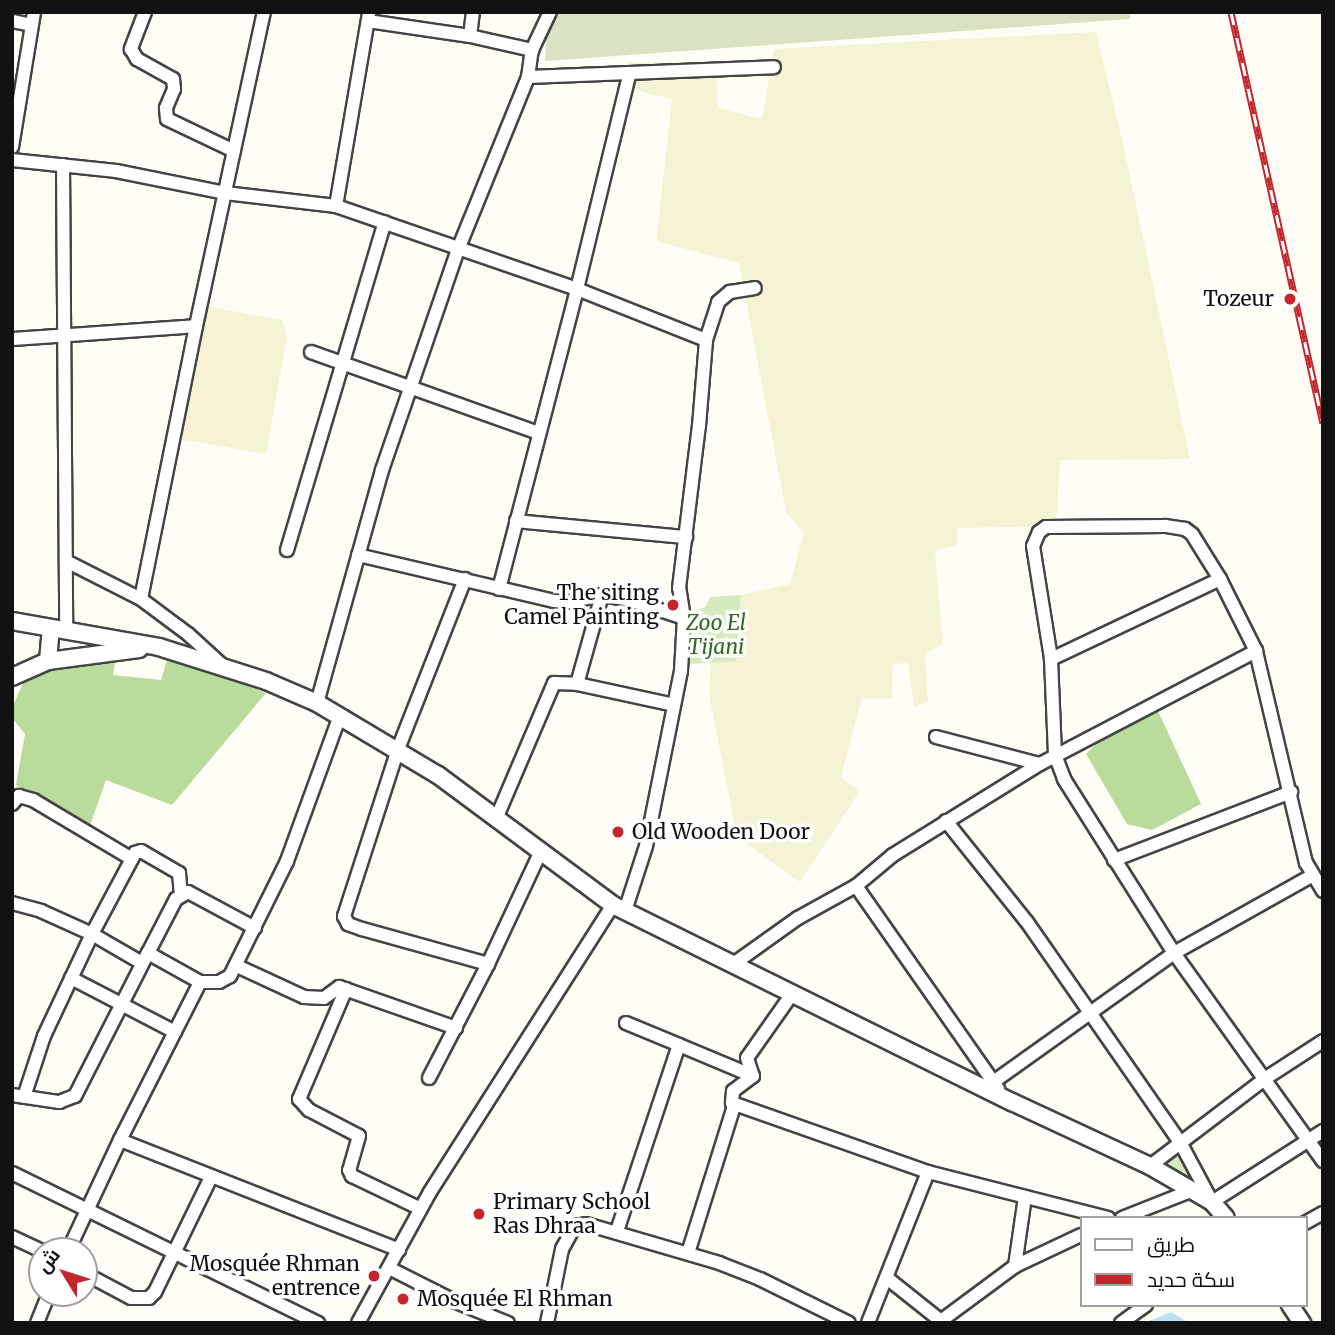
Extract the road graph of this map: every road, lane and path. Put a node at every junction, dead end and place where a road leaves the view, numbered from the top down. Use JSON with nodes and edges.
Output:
{"nodes":[{"id":1,"x":145,"y":12,"type":"edge"},
{"id":2,"x":264,"y":12,"type":"edge"},
{"id":3,"x":473,"y":12,"type":"edge"},
{"id":4,"x":550,"y":12,"type":"edge"},
{"id":5,"x":369,"y":17,"type":"edge"},
{"id":6,"x":33,"y":19,"type":"edge"},
{"id":7,"x":12,"y":21,"type":"edge"},
{"id":8,"x":470,"y":36,"type":"junction"},
{"id":9,"x":532,"y":50,"type":"junction"},
{"id":10,"x":774,"y":67,"type":"dead end"},
{"id":11,"x":629,"y":75,"type":"junction"},
{"id":12,"x":528,"y":77,"type":"junction"},
{"id":13,"x":12,"y":147,"type":"edge"},
{"id":14,"x":234,"y":151,"type":"junction"},
{"id":15,"x":12,"y":160,"type":"edge"},
{"id":16,"x":63,"y":165,"type":"junction"},
{"id":17,"x":225,"y":193,"type":"junction"},
{"id":18,"x":336,"y":206,"type":"junction"},
{"id":19,"x":385,"y":222,"type":"junction"},
{"id":20,"x":459,"y":247,"type":"junction"},
{"id":21,"x":755,"y":288,"type":"dead end"},
{"id":22,"x":578,"y":289,"type":"junction"},
{"id":23,"x":196,"y":326,"type":"junction"},
{"id":24,"x":64,"y":334,"type":"junction"},
{"id":25,"x":12,"y":339,"type":"edge"},
{"id":26,"x":706,"y":340,"type":"junction"},
{"id":27,"x":311,"y":352,"type":"dead end"},
{"id":28,"x":343,"y":364,"type":"junction"},
{"id":29,"x":410,"y":388,"type":"junction"},
{"id":30,"x":539,"y":433,"type":"junction"},
{"id":31,"x":516,"y":522,"type":"junction"},
{"id":32,"x":686,"y":537,"type":"junction"},
{"id":33,"x":287,"y":550,"type":"dead end"},
{"id":34,"x":358,"y":555,"type":"junction"},
{"id":35,"x":66,"y":561,"type":"junction"},
{"id":36,"x":465,"y":579,"type":"junction"},
{"id":37,"x":1220,"y":579,"type":"junction"},
{"id":38,"x":499,"y":589,"type":"junction"},
{"id":39,"x":602,"y":596,"type":"junction"},
{"id":40,"x":141,"y":599,"type":"junction"},
{"id":41,"x":684,"y":618,"type":"junction"},
{"id":42,"x":12,"y":621,"type":"edge"},
{"id":43,"x":59,"y":630,"type":"junction"},
{"id":44,"x":159,"y":647,"type":"junction"},
{"id":45,"x":1256,"y":651,"type":"junction"},
{"id":46,"x":1051,"y":659,"type":"junction"},
{"id":47,"x":48,"y":661,"type":"junction"},
{"id":48,"x":223,"y":667,"type":"junction"},
{"id":49,"x":12,"y":677,"type":"edge"},
{"id":50,"x":577,"y":684,"type":"junction"},
{"id":51,"x":317,"y":703,"type":"junction"},
{"id":52,"x":674,"y":705,"type":"junction"},
{"id":53,"x":340,"y":715,"type":"junction"},
{"id":54,"x":936,"y":737,"type":"dead end"},
{"id":55,"x":398,"y":749,"type":"junction"},
{"id":56,"x":1055,"y":755,"type":"junction"},
{"id":57,"x":1040,"y":764,"type":"junction"},
{"id":58,"x":1291,"y":792,"type":"junction"},
{"id":59,"x":12,"y":804,"type":"edge"},
{"id":60,"x":496,"y":819,"type":"junction"},
{"id":61,"x":946,"y":821,"type":"junction"},
{"id":62,"x":540,"y":853,"type":"junction"},
{"id":63,"x":132,"y":859,"type":"junction"},
{"id":64,"x":1114,"y":860,"type":"junction"},
{"id":65,"x":1311,"y":876,"type":"junction"},
{"id":66,"x":856,"y":886,"type":"junction"},
{"id":67,"x":1323,"y":891,"type":"edge"},
{"id":68,"x":181,"y":895,"type":"junction"},
{"id":69,"x":12,"y":903,"type":"edge"},
{"id":70,"x":619,"y":908,"type":"junction"},
{"id":71,"x":255,"y":928,"type":"junction"},
{"id":72,"x":92,"y":934,"type":"junction"},
{"id":73,"x":1174,"y":953,"type":"junction"},
{"id":74,"x":145,"y":958,"type":"junction"},
{"id":75,"x":488,"y":964,"type":"junction"},
{"id":76,"x":732,"y":965,"type":"junction"},
{"id":77,"x":237,"y":966,"type":"junction"},
{"id":78,"x":71,"y":978,"type":"junction"},
{"id":79,"x":200,"y":982,"type":"junction"},
{"id":80,"x":346,"y":989,"type":"junction"},
{"id":81,"x":792,"y":994,"type":"junction"},
{"id":82,"x":119,"y":1004,"type":"junction"},
{"id":83,"x":1091,"y":1014,"type":"junction"},
{"id":84,"x":626,"y":1023,"type":"dead end"},
{"id":85,"x":456,"y":1028,"type":"junction"},
{"id":86,"x":175,"y":1032,"type":"junction"},
{"id":87,"x":1323,"y":1041,"type":"edge"},
{"id":88,"x":680,"y":1045,"type":"junction"},
{"id":89,"x":753,"y":1076,"type":"junction"},
{"id":90,"x":429,"y":1078,"type":"dead end"},
{"id":91,"x":1266,"y":1078,"type":"junction"},
{"id":92,"x":992,"y":1083,"type":"junction"},
{"id":93,"x":18,"y":1096,"type":"edge"},
{"id":94,"x":1012,"y":1102,"type":"junction"},
{"id":95,"x":734,"y":1106,"type":"junction"},
{"id":96,"x":1323,"y":1131,"type":"edge"},
{"id":97,"x":120,"y":1140,"type":"junction"},
{"id":98,"x":1309,"y":1140,"type":"junction"},
{"id":99,"x":1181,"y":1142,"type":"junction"},
{"id":100,"x":1323,"y":1161,"type":"edge"},
{"id":101,"x":1150,"y":1166,"type":"junction"},
{"id":102,"x":928,"y":1172,"type":"junction"},
{"id":103,"x":12,"y":1173,"type":"edge"},
{"id":104,"x":211,"y":1177,"type":"junction"},
{"id":105,"x":1193,"y":1190,"type":"junction"},
{"id":106,"x":1025,"y":1197,"type":"junction"},
{"id":107,"x":1212,"y":1202,"type":"junction"},
{"id":108,"x":421,"y":1209,"type":"junction"},
{"id":109,"x":88,"y":1211,"type":"junction"},
{"id":110,"x":1323,"y":1213,"type":"edge"},
{"id":111,"x":1100,"y":1216,"type":"edge"},
{"id":112,"x":1127,"y":1216,"type":"edge"},
{"id":113,"x":1224,"y":1216,"type":"edge"},
{"id":114,"x":1307,"y":1222,"type":"edge"},
{"id":115,"x":617,"y":1231,"type":"junction"},
{"id":116,"x":1080,"y":1235,"type":"edge"},
{"id":117,"x":12,"y":1237,"type":"edge"},
{"id":118,"x":75,"y":1237,"type":"edge"},
{"id":119,"x":28,"y":1244,"type":"edge"},
{"id":120,"x":399,"y":1250,"type":"junction"},
{"id":121,"x":174,"y":1251,"type":"junction"},
{"id":122,"x":688,"y":1253,"type":"junction"},
{"id":123,"x":1015,"y":1266,"type":"junction"},
{"id":124,"x":389,"y":1268,"type":"junction"},
{"id":125,"x":887,"y":1278,"type":"junction"},
{"id":126,"x":98,"y":1280,"type":"edge"},
{"id":127,"x":1143,"y":1307,"type":"edge"},
{"id":128,"x":1291,"y":1307,"type":"edge"},
{"id":129,"x":940,"y":1322,"type":"edge"},
{"id":130,"x":318,"y":1323,"type":"edge"},
{"id":131,"x":358,"y":1323,"type":"edge"},
{"id":132,"x":508,"y":1323,"type":"edge"},
{"id":133,"x":547,"y":1323,"type":"edge"},
{"id":134,"x":849,"y":1323,"type":"edge"},
{"id":135,"x":868,"y":1323,"type":"edge"},
{"id":136,"x":1121,"y":1323,"type":"edge"},
{"id":137,"x":1302,"y":1323,"type":"edge"}],
"edges":[{"from":1,"to":14,"type":"street"},
{"from":2,"to":14,"type":"street"},
{"from":3,"to":8,"type":"street"},
{"from":4,"to":9,"type":"street"},
{"from":5,"to":8,"type":"street"},
{"from":5,"to":18,"type":"street"},
{"from":6,"to":7,"type":"street"},
{"from":6,"to":13,"type":"street"},
{"from":8,"to":9,"type":"street"},
{"from":9,"to":12,"type":"street"},
{"from":10,"to":11,"type":"street"},
{"from":11,"to":12,"type":"street"},
{"from":11,"to":22,"type":"street"},
{"from":12,"to":20,"type":"street"},
{"from":14,"to":17,"type":"street"},
{"from":15,"to":16,"type":"street"},
{"from":16,"to":17,"type":"street"},
{"from":16,"to":24,"type":"street"},
{"from":17,"to":18,"type":"street"},
{"from":17,"to":23,"type":"street"},
{"from":18,"to":19,"type":"street"},
{"from":19,"to":20,"type":"street"},
{"from":19,"to":28,"type":"street"},
{"from":20,"to":22,"type":"street"},
{"from":20,"to":29,"type":"street"},
{"from":21,"to":26,"type":"street"},
{"from":22,"to":26,"type":"street"},
{"from":22,"to":30,"type":"street"},
{"from":23,"to":24,"type":"street"},
{"from":23,"to":40,"type":"street"},
{"from":24,"to":25,"type":"street"},
{"from":24,"to":35,"type":"street"},
{"from":26,"to":32,"type":"street"},
{"from":27,"to":28,"type":"street"},
{"from":28,"to":29,"type":"street"},
{"from":28,"to":33,"type":"street"},
{"from":29,"to":30,"type":"street"},
{"from":29,"to":34,"type":"street"},
{"from":30,"to":31,"type":"street"},
{"from":31,"to":32,"type":"street"},
{"from":31,"to":38,"type":"street"},
{"from":32,"to":41,"type":"street"},
{"from":34,"to":36,"type":"street"},
{"from":34,"to":51,"type":"street"},
{"from":35,"to":40,"type":"street"},
{"from":35,"to":43,"type":"street"},
{"from":36,"to":38,"type":"street"},
{"from":36,"to":55,"type":"street"},
{"from":37,"to":45,"type":"street"},
{"from":37,"to":46,"type":"street"},
{"from":37,"to":46,"type":"street"},
{"from":38,"to":39,"type":"street"},
{"from":39,"to":41,"type":"street"},
{"from":39,"to":50,"type":"street"},
{"from":40,"to":48,"type":"street"},
{"from":41,"to":52,"type":"street"},
{"from":42,"to":43,"type":"street"},
{"from":43,"to":44,"type":"street"},
{"from":43,"to":47,"type":"street"},
{"from":44,"to":47,"type":"street"},
{"from":44,"to":48,"type":"street"},
{"from":45,"to":56,"type":"street"},
{"from":45,"to":58,"type":"street"},
{"from":46,"to":56,"type":"street"},
{"from":47,"to":49,"type":"street"},
{"from":48,"to":51,"type":"street"},
{"from":50,"to":52,"type":"street"},
{"from":50,"to":60,"type":"street"},
{"from":51,"to":53,"type":"street"},
{"from":52,"to":70,"type":"street"},
{"from":53,"to":55,"type":"street"},
{"from":53,"to":71,"type":"street"},
{"from":54,"to":57,"type":"street"},
{"from":55,"to":60,"type":"street"},
{"from":55,"to":75,"type":"street"},
{"from":56,"to":57,"type":"street"},
{"from":56,"to":64,"type":"street"},
{"from":57,"to":61,"type":"street"},
{"from":58,"to":64,"type":"street"},
{"from":58,"to":65,"type":"street"},
{"from":59,"to":63,"type":"street"},
{"from":60,"to":62,"type":"street"},
{"from":61,"to":66,"type":"street"},
{"from":61,"to":83,"type":"street"},
{"from":62,"to":70,"type":"street"},
{"from":62,"to":75,"type":"street"},
{"from":63,"to":68,"type":"street"},
{"from":63,"to":72,"type":"street"},
{"from":64,"to":73,"type":"street"},
{"from":65,"to":67,"type":"street"},
{"from":65,"to":73,"type":"street"},
{"from":66,"to":76,"type":"street"},
{"from":66,"to":92,"type":"street"},
{"from":68,"to":71,"type":"street"},
{"from":68,"to":74,"type":"street"},
{"from":69,"to":72,"type":"street"},
{"from":70,"to":76,"type":"street"},
{"from":70,"to":108,"type":"street"},
{"from":71,"to":77,"type":"street"},
{"from":72,"to":74,"type":"street"},
{"from":72,"to":78,"type":"street"},
{"from":73,"to":83,"type":"street"},
{"from":73,"to":91,"type":"street"},
{"from":74,"to":79,"type":"street"},
{"from":74,"to":82,"type":"street"},
{"from":75,"to":85,"type":"street"},
{"from":76,"to":81,"type":"street"},
{"from":77,"to":79,"type":"street"},
{"from":77,"to":80,"type":"street"},
{"from":78,"to":82,"type":"street"},
{"from":78,"to":93,"type":"street"},
{"from":79,"to":86,"type":"street"},
{"from":80,"to":85,"type":"street"},
{"from":80,"to":108,"type":"street"},
{"from":81,"to":89,"type":"street"},
{"from":81,"to":94,"type":"street"},
{"from":82,"to":86,"type":"street"},
{"from":82,"to":93,"type":"street"},
{"from":83,"to":92,"type":"street"},
{"from":83,"to":99,"type":"street"},
{"from":84,"to":88,"type":"street"},
{"from":85,"to":90,"type":"street"},
{"from":86,"to":97,"type":"street"},
{"from":87,"to":91,"type":"street"},
{"from":88,"to":89,"type":"street"},
{"from":88,"to":115,"type":"street"},
{"from":89,"to":95,"type":"street"},
{"from":91,"to":98,"type":"street"},
{"from":91,"to":99,"type":"street"},
{"from":92,"to":94,"type":"street"},
{"from":94,"to":101,"type":"street"},
{"from":95,"to":102,"type":"street"},
{"from":95,"to":122,"type":"street"},
{"from":96,"to":98,"type":"street"},
{"from":97,"to":104,"type":"street"},
{"from":97,"to":109,"type":"street"},
{"from":98,"to":100,"type":"street"},
{"from":98,"to":107,"type":"street"},
{"from":99,"to":101,"type":"street"},
{"from":99,"to":107,"type":"street"},
{"from":101,"to":105,"type":"street"},
{"from":102,"to":106,"type":"street"},
{"from":102,"to":125,"type":"street"},
{"from":103,"to":109,"type":"street"},
{"from":104,"to":120,"type":"street"},
{"from":104,"to":121,"type":"street"},
{"from":105,"to":107,"type":"street"},
{"from":105,"to":112,"type":"street"},
{"from":106,"to":111,"type":"street"},
{"from":106,"to":123,"type":"street"},
{"from":107,"to":113,"type":"street"},
{"from":108,"to":120,"type":"street"},
{"from":109,"to":118,"type":"street"},
{"from":109,"to":121,"type":"street"},
{"from":110,"to":114,"type":"street"},
{"from":115,"to":122,"type":"street"},
{"from":115,"to":133,"type":"street"},
{"from":116,"to":123,"type":"street"},
{"from":117,"to":119,"type":"street"},
{"from":120,"to":124,"type":"street"},
{"from":121,"to":126,"type":"street"},
{"from":121,"to":130,"type":"street"},
{"from":122,"to":134,"type":"street"},
{"from":123,"to":129,"type":"street"},
{"from":124,"to":131,"type":"street"},
{"from":124,"to":132,"type":"street"},
{"from":125,"to":129,"type":"street"},
{"from":125,"to":135,"type":"street"},
{"from":127,"to":136,"type":"street"},
{"from":128,"to":137,"type":"street"}]}
